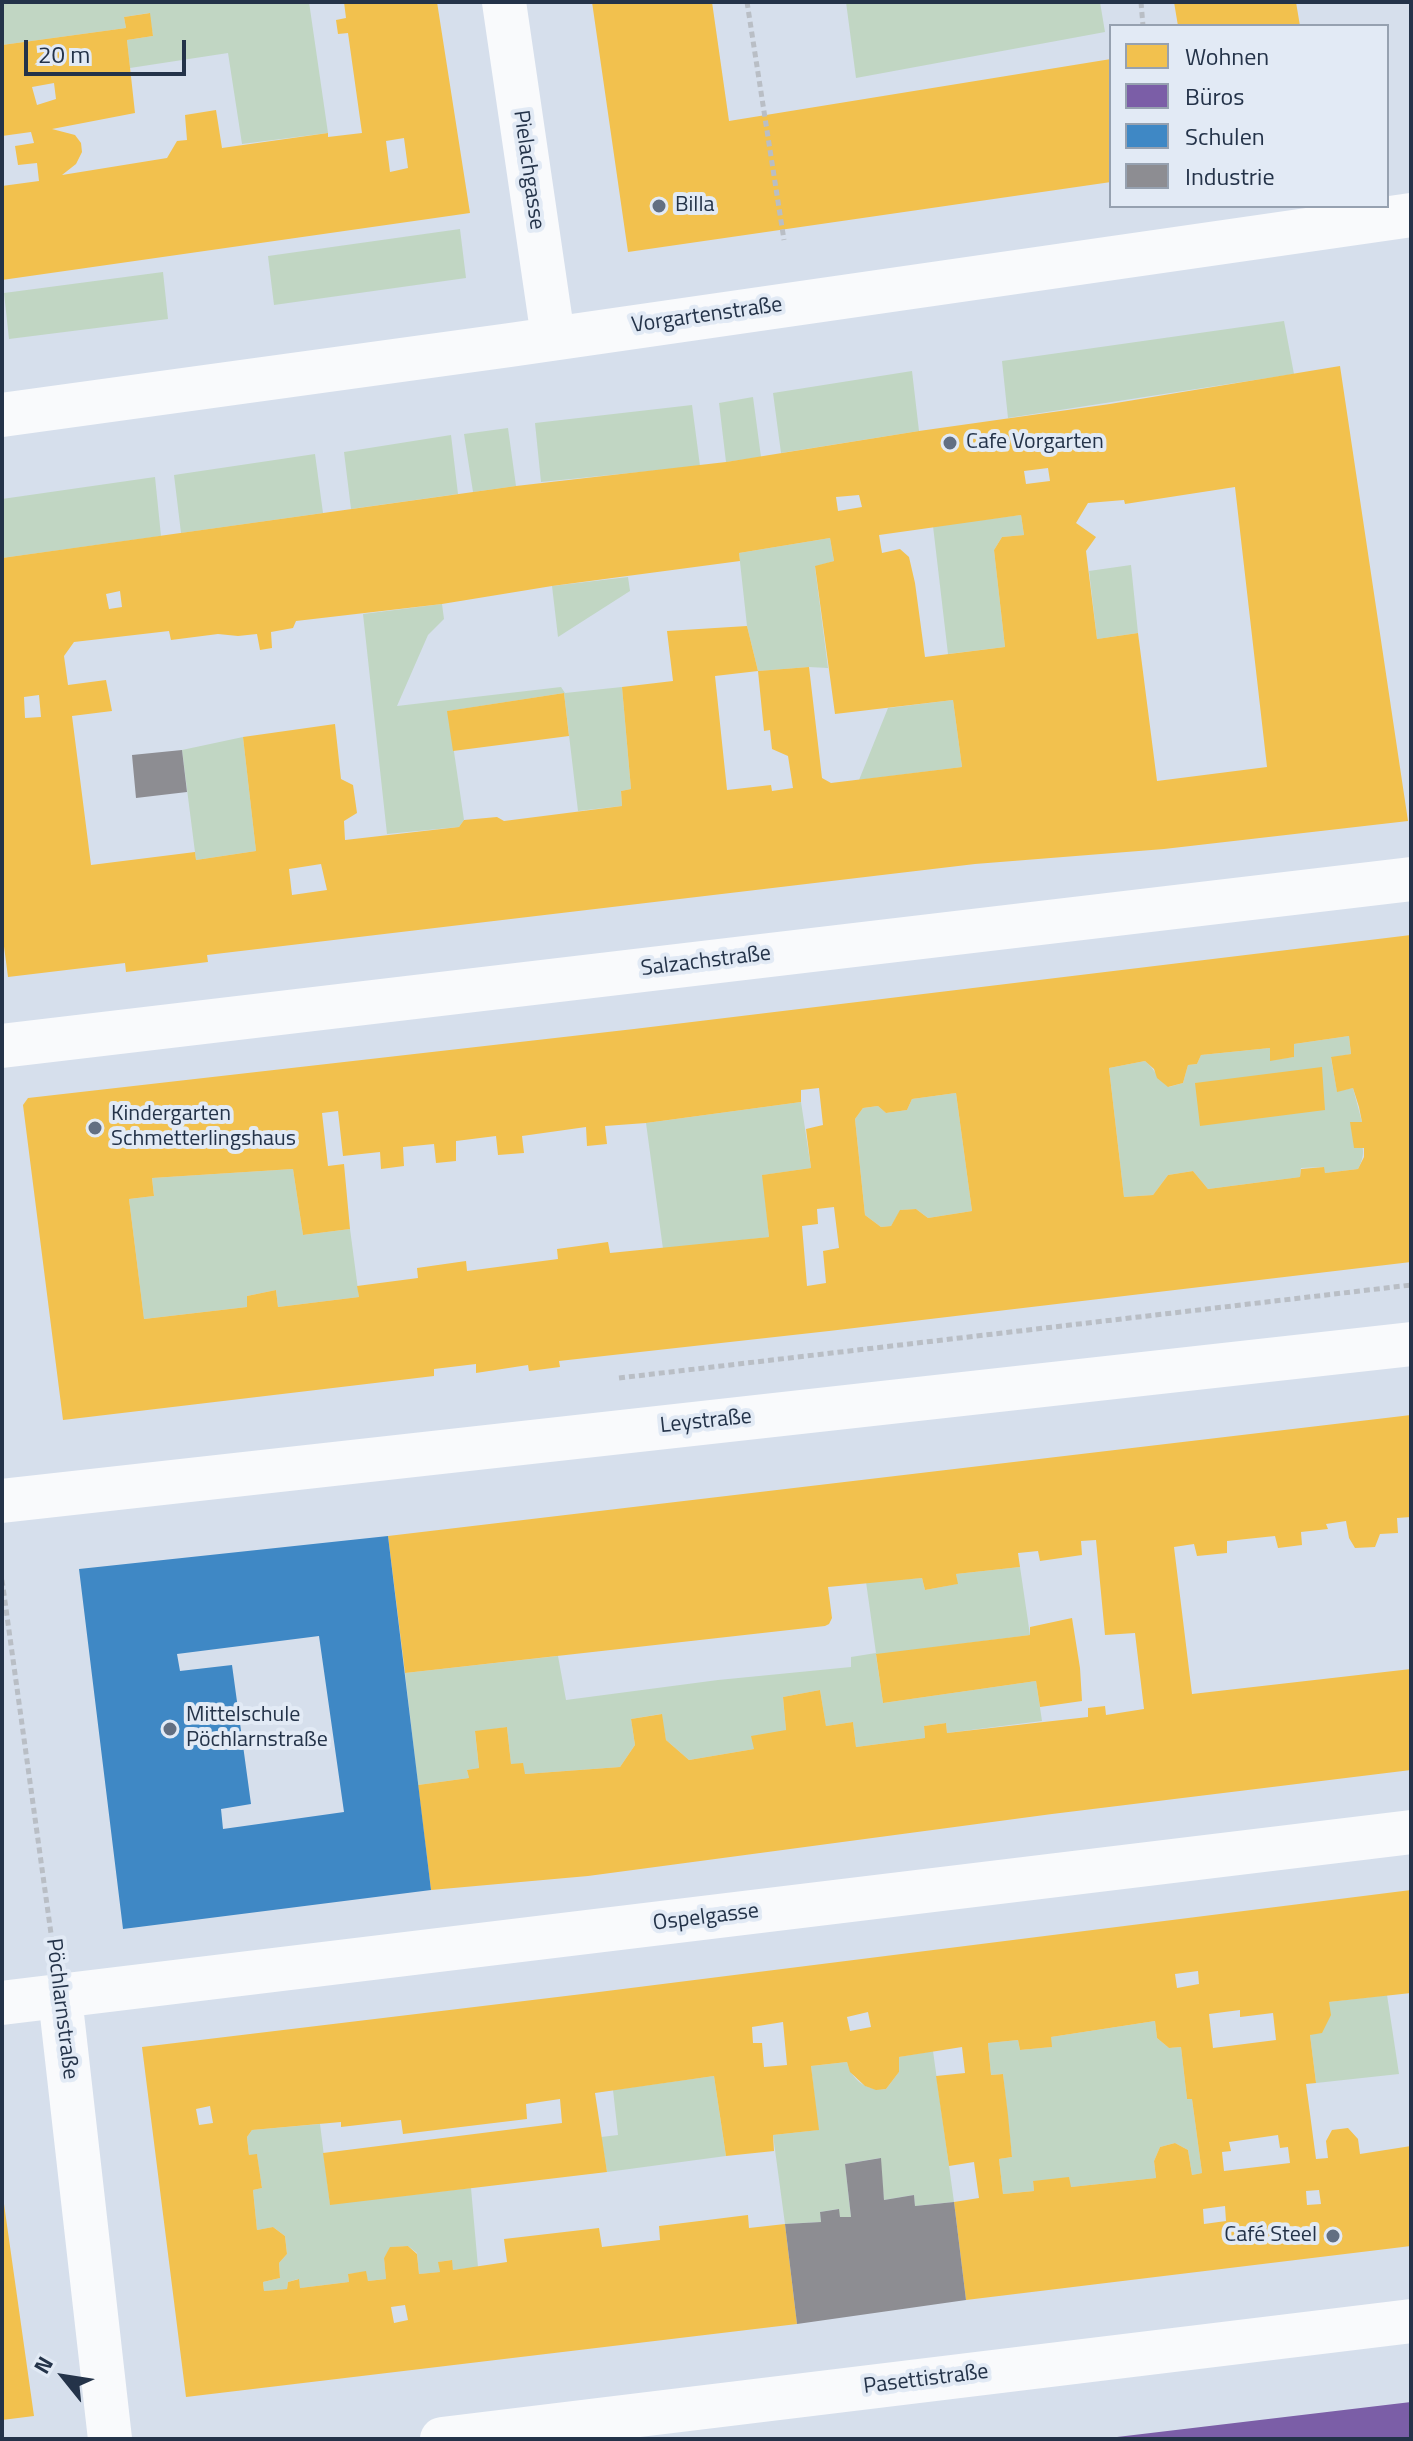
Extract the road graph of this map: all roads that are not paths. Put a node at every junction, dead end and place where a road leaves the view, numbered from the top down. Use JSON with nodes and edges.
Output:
{"nodes":[{"id":1,"x":504,"y":2,"type":"edge"},
{"id":2,"x":1411,"y":215,"type":"edge"},
{"id":3,"x":553,"y":337,"type":"junction"},
{"id":4,"x":2,"y":415,"type":"edge"},
{"id":5,"x":1411,"y":879,"type":"edge"},
{"id":6,"x":2,"y":1046,"type":"edge"},
{"id":7,"x":1411,"y":1344,"type":"edge"},
{"id":8,"x":2,"y":1501,"type":"edge"},
{"id":9,"x":1411,"y":1832,"type":"edge"},
{"id":10,"x":60,"y":1997,"type":"junction"},
{"id":11,"x":2,"y":2003,"type":"edge"},
{"id":12,"x":1411,"y":2321,"type":"edge"},
{"id":13,"x":110,"y":2439,"type":"edge"},
{"id":14,"x":442,"y":2439,"type":"edge"}],
"edges":[{"from":1,"to":3,"type":"street","name":"Pielachgasse"},
{"from":2,"to":3,"type":"street","name":"Vorgartenstraße"},
{"from":3,"to":4,"type":"street","name":"Vorgartenstraße"},
{"from":5,"to":6,"type":"street","name":"Salzachstraße"},
{"from":7,"to":8,"type":"street","name":"Leystraße"},
{"from":9,"to":10,"type":"street","name":"Ospelgasse"},
{"from":10,"to":11,"type":"street","name":"Ospelgasse"},
{"from":10,"to":13,"type":"street","name":"Pöchlarnstraße"},
{"from":12,"to":14,"type":"street","name":"Pasettistraße"}]}
